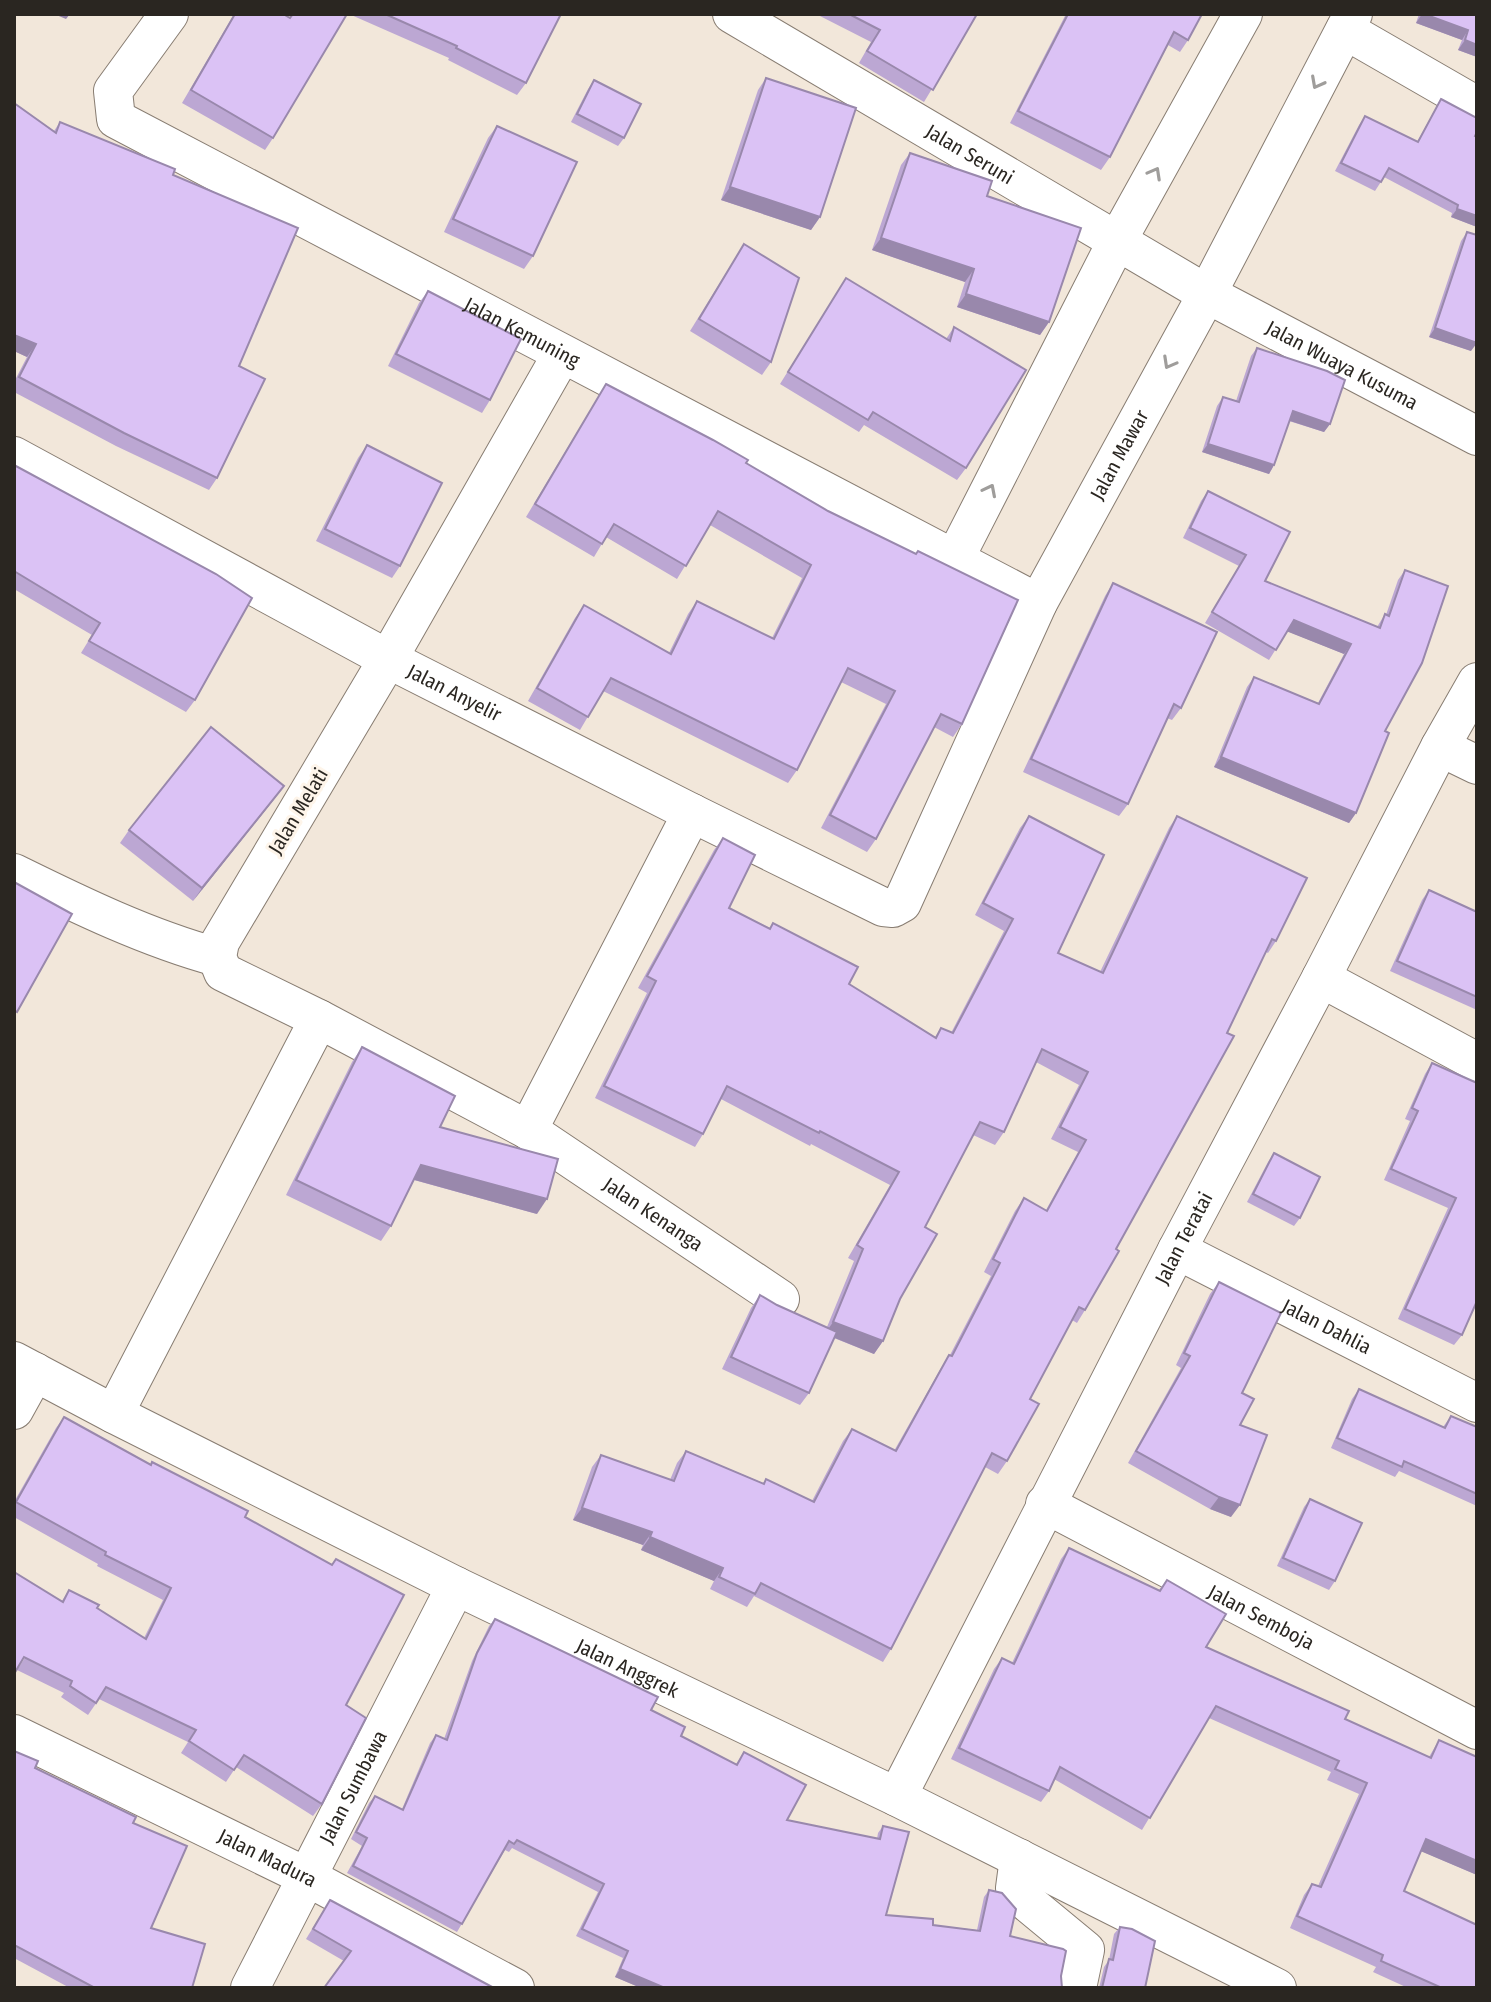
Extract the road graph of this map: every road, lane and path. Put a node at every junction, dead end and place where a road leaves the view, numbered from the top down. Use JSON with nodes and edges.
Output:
{"nodes":[{"id":1,"x":169,"y":14,"type":"edge"},
{"id":2,"x":732,"y":14,"type":"edge"},
{"id":3,"x":1243,"y":14,"type":"edge"},
{"id":4,"x":1349,"y":22,"type":"edge"},
{"id":5,"x":1477,"y":106,"type":"edge"},
{"id":6,"x":1117,"y":241,"type":"junction"},
{"id":7,"x":1207,"y":294,"type":"junction"},
{"id":8,"x":562,"y":354,"type":"junction"},
{"id":9,"x":1477,"y":436,"type":"edge"},
{"id":10,"x":14,"y":456,"type":"edge"},
{"id":11,"x":954,"y":560,"type":"junction"},
{"id":12,"x":1038,"y":603,"type":"junction"},
{"id":13,"x":388,"y":659,"type":"junction"},
{"id":14,"x":1477,"y":682,"type":"edge"},
{"id":15,"x":1440,"y":747,"type":"junction"},
{"id":16,"x":1477,"y":765,"type":"edge"},
{"id":17,"x":692,"y":813,"type":"junction"},
{"id":18,"x":14,"y":873,"type":"edge"},
{"id":19,"x":902,"y":903,"type":"joint"},
{"id":20,"x":217,"y":957,"type":"junction"},
{"id":21,"x":1321,"y":978,"type":"junction"},
{"id":22,"x":319,"y":1019,"type":"junction"},
{"id":23,"x":1477,"y":1062,"type":"edge"},
{"id":24,"x":528,"y":1130,"type":"junction"},
{"id":25,"x":1177,"y":1250,"type":"junction"},
{"id":26,"x":780,"y":1299,"type":"dead end"},
{"id":27,"x":24,"y":1366,"type":"edge"},
{"id":28,"x":1477,"y":1403,"type":"edge"},
{"id":29,"x":14,"y":1410,"type":"edge"},
{"id":30,"x":114,"y":1414,"type":"junction"},
{"id":31,"x":1045,"y":1504,"type":"junction"},
{"id":32,"x":456,"y":1586,"type":"junction"},
{"id":33,"x":1477,"y":1730,"type":"edge"},
{"id":34,"x":14,"y":1734,"type":"edge"},
{"id":35,"x":897,"y":1797,"type":"junction"},
{"id":36,"x":1019,"y":1858,"type":"junction"},
{"id":37,"x":307,"y":1877,"type":"junction"},
{"id":38,"x":1250,"y":1979,"type":"edge"},
{"id":39,"x":250,"y":1988,"type":"edge"},
{"id":40,"x":515,"y":1988,"type":"edge"},
{"id":41,"x":1077,"y":1988,"type":"edge"},
{"id":42,"x":1277,"y":1988,"type":"edge"}],
"edges":[{"from":1,"to":8,"type":"street","name":"Jalan Kemuning"},
{"from":2,"to":6,"type":"street","name":"Jalan Seruni"},
{"from":6,"to":3,"type":"street","one_way":true},
{"from":4,"to":5,"type":"street"},
{"from":4,"to":7,"type":"street","name":"Jalan Mawar","one_way":true},
{"from":6,"to":7,"type":"street","name":"Jalan Seruni"},
{"from":11,"to":6,"type":"street","one_way":true},
{"from":7,"to":9,"type":"street","name":"Jalan Wuaya Kusuma"},
{"from":7,"to":12,"type":"street","name":"Jalan Mawar","one_way":true},
{"from":8,"to":11,"type":"street","name":"Jalan Kemuning"},
{"from":8,"to":13,"type":"street","name":"Jalan Melati"},
{"from":10,"to":13,"type":"street","name":"Jalan Anyelir"},
{"from":11,"to":12,"type":"street","name":"Jalan Kemuning"},
{"from":12,"to":19,"type":"street","name":"Jalan Mawar"},
{"from":13,"to":17,"type":"street","name":"Jalan Anyelir"},
{"from":13,"to":20,"type":"street","name":"Jalan Melati"},
{"from":14,"to":15,"type":"street","name":"Jalan Teratai"},
{"from":15,"to":16,"type":"street"},
{"from":15,"to":21,"type":"street","name":"Jalan Teratai"},
{"from":17,"to":19,"type":"street","name":"Jalan Anyelir"},
{"from":17,"to":24,"type":"street"},
{"from":18,"to":20,"type":"street"},
{"from":20,"to":22,"type":"street"},
{"from":21,"to":23,"type":"street"},
{"from":21,"to":25,"type":"street","name":"Jalan Teratai"},
{"from":22,"to":24,"type":"street"},
{"from":22,"to":30,"type":"street"},
{"from":24,"to":26,"type":"street","name":"Jalan Kenanga"},
{"from":25,"to":28,"type":"street","name":"Jalan Dahlia"},
{"from":25,"to":31,"type":"street","name":"Jalan Teratai"},
{"from":27,"to":29,"type":"street"},
{"from":27,"to":30,"type":"street","name":"Jalan Anggrek"},
{"from":30,"to":32,"type":"street","name":"Jalan Anggrek"},
{"from":31,"to":33,"type":"street","name":"Jalan Semboja"},
{"from":31,"to":35,"type":"street","name":"Jalan Teratai"},
{"from":32,"to":35,"type":"street","name":"Jalan Anggrek"},
{"from":32,"to":37,"type":"street","name":"Jalan Sumbawa"},
{"from":34,"to":37,"type":"street","name":"Jalan Madura"},
{"from":35,"to":36,"type":"street","name":"Jalan Anggrek"},
{"from":36,"to":38,"type":"street","name":"Jalan Anggrek"},
{"from":36,"to":41,"type":"street"},
{"from":37,"to":39,"type":"street","name":"Jalan Sumbawa"},
{"from":37,"to":40,"type":"street","name":"Jalan Madura"},
{"from":38,"to":42,"type":"street","name":"Jalan Anggrek"}]}
